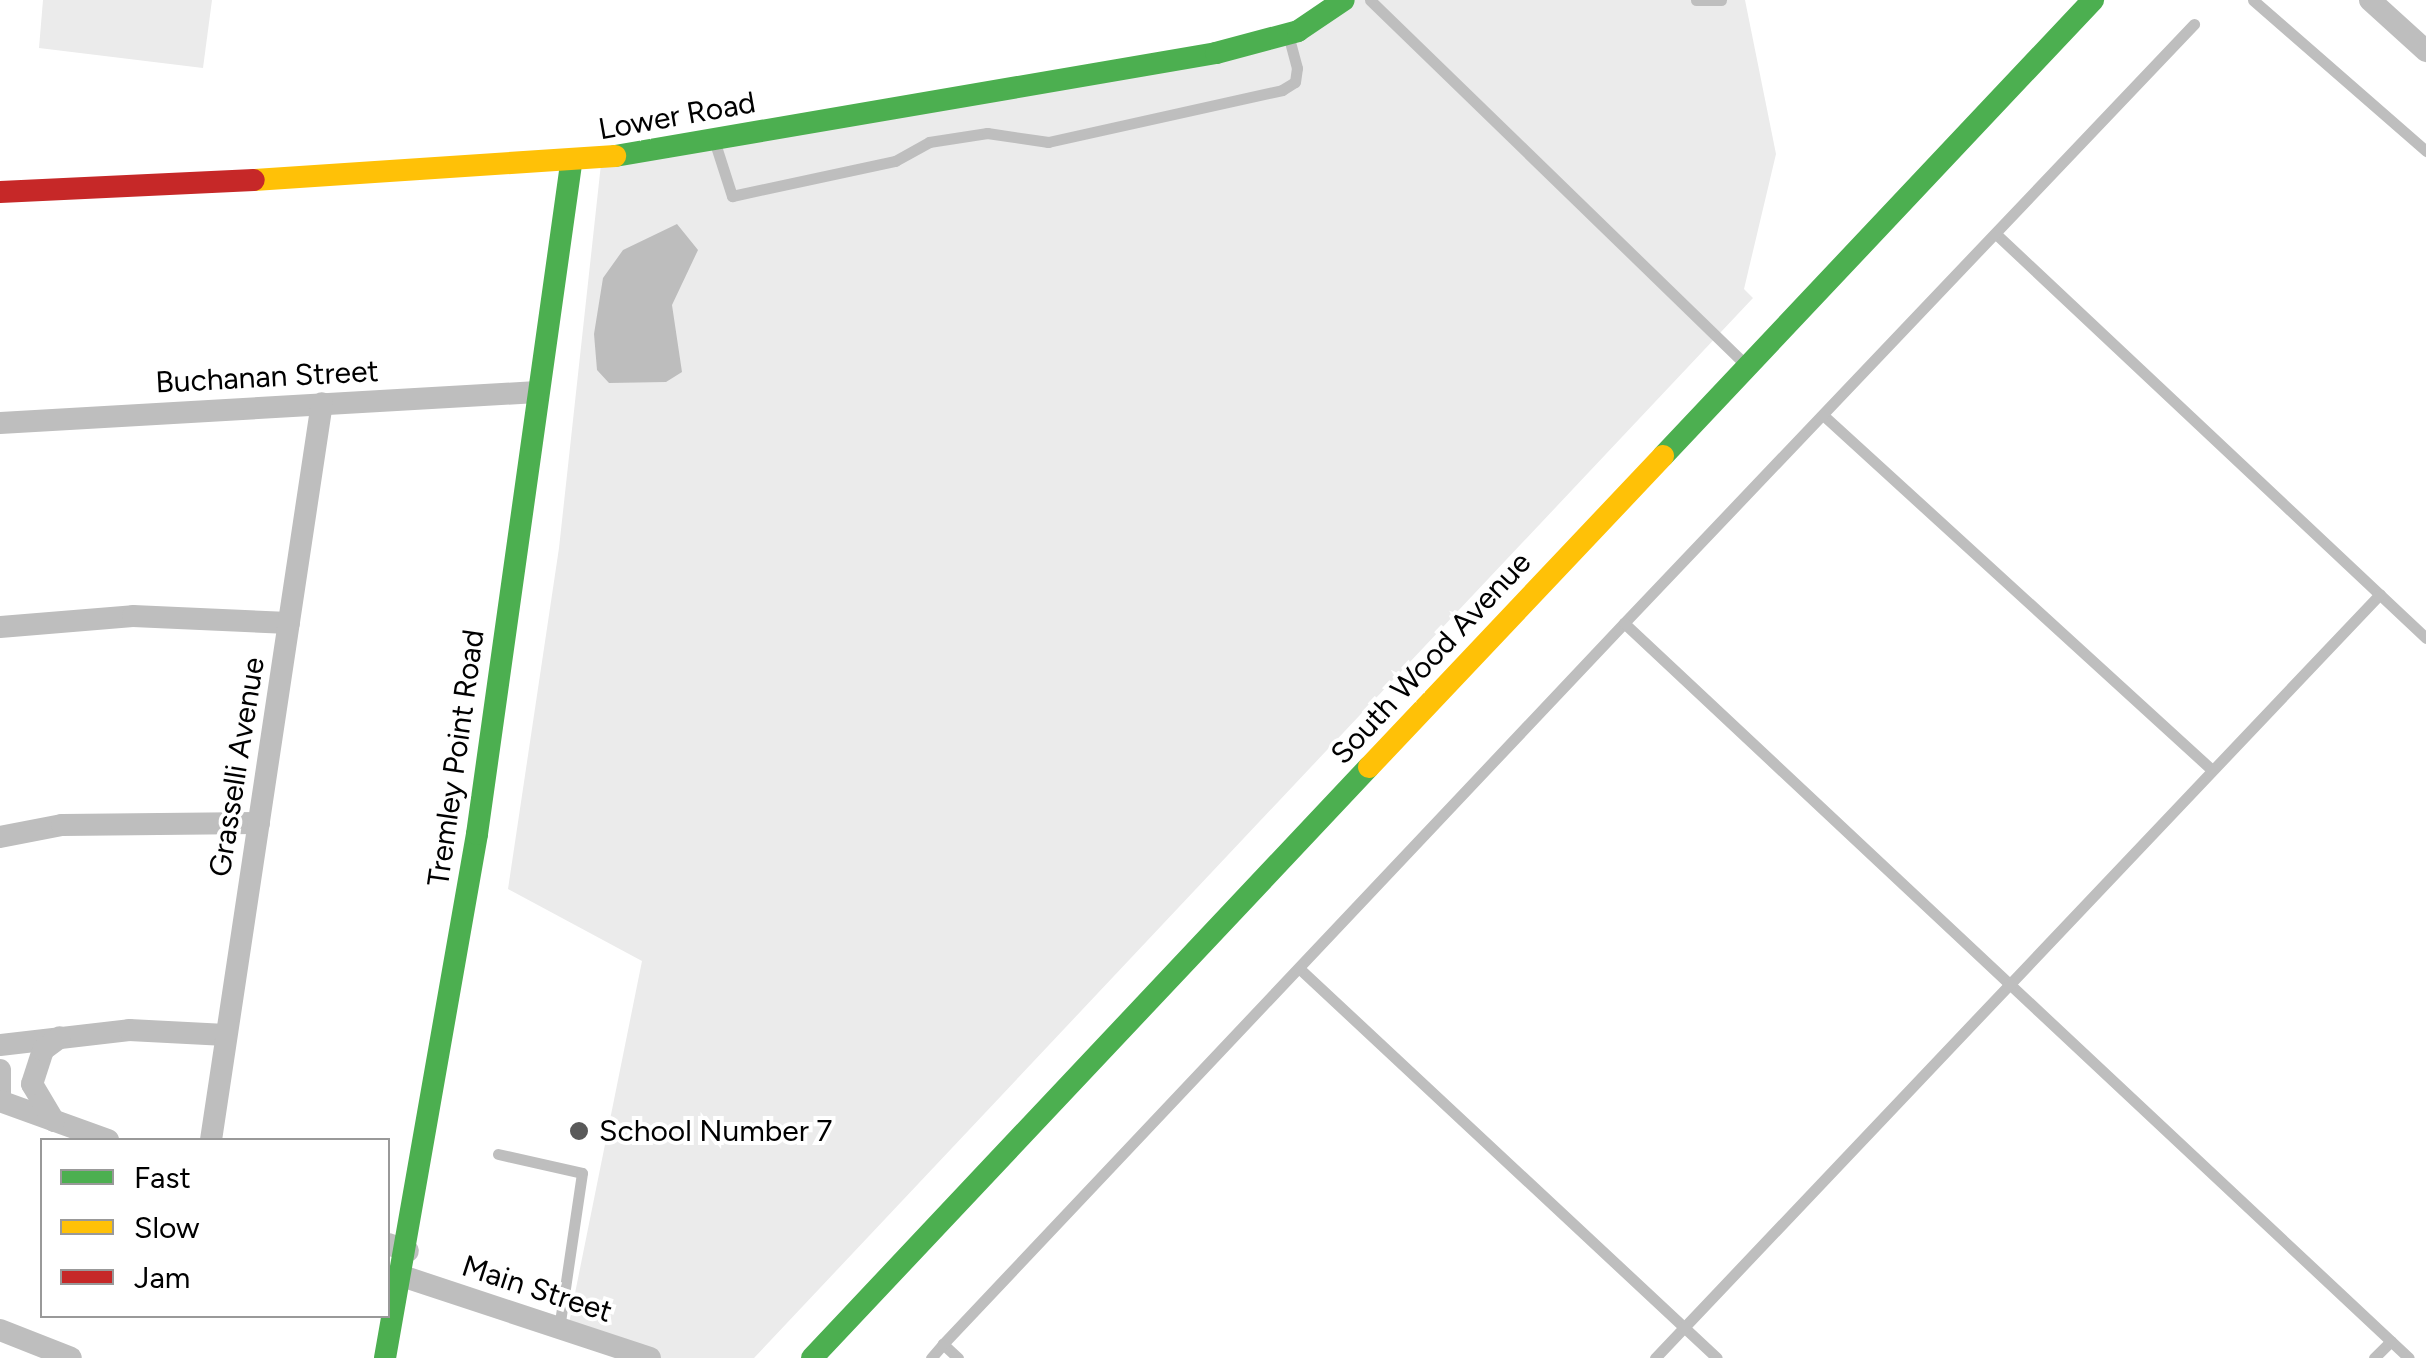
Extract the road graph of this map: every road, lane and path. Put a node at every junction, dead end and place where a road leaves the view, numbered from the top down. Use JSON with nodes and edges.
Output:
{"nodes":[{"id":1,"x":1344,"y":0,"type":"edge"},
{"id":2,"x":1370,"y":0,"type":"edge"},
{"id":3,"x":1696,"y":0,"type":"edge"},
{"id":4,"x":1721,"y":0,"type":"edge"},
{"id":5,"x":2093,"y":0,"type":"edge"},
{"id":6,"x":2254,"y":0,"type":"edge"},
{"id":7,"x":2370,"y":0,"type":"edge"},
{"id":8,"x":2194,"y":24,"type":"dead end"},
{"id":9,"x":1288,"y":35,"type":"junction"},
{"id":10,"x":2426,"y":51,"type":"edge"},
{"id":11,"x":714,"y":140,"type":"junction"},
{"id":12,"x":2426,"y":151,"type":"edge"},
{"id":13,"x":571,"y":164,"type":"junction"},
{"id":14,"x":0,"y":192,"type":"edge"},
{"id":15,"x":1996,"y":234,"type":"junction"},
{"id":16,"x":1747,"y":367,"type":"junction"},
{"id":17,"x":536,"y":392,"type":"junction"},
{"id":18,"x":322,"y":404,"type":"junction"},
{"id":19,"x":1824,"y":415,"type":"junction"},
{"id":20,"x":0,"y":423,"type":"edge"},
{"id":21,"x":2380,"y":594,"type":"junction"},
{"id":22,"x":289,"y":623,"type":"junction"},
{"id":23,"x":1624,"y":624,"type":"junction"},
{"id":24,"x":0,"y":626,"type":"edge"},
{"id":25,"x":2426,"y":638,"type":"edge"},
{"id":26,"x":2210,"y":769,"type":"junction"},
{"id":27,"x":259,"y":823,"type":"junction"},
{"id":28,"x":0,"y":837,"type":"edge"},
{"id":29,"x":1302,"y":972,"type":"junction"},
{"id":30,"x":2010,"y":981,"type":"junction"},
{"id":31,"x":226,"y":1035,"type":"junction"},
{"id":32,"x":61,"y":1037,"type":"junction"},
{"id":33,"x":0,"y":1045,"type":"edge"},
{"id":34,"x":0,"y":1070,"type":"edge"},
{"id":35,"x":0,"y":1101,"type":"edge"},
{"id":36,"x":54,"y":1121,"type":"junction"},
{"id":37,"x":102,"y":1138,"type":"edge"},
{"id":38,"x":211,"y":1138,"type":"edge"},
{"id":39,"x":498,"y":1154,"type":"dead end"},
{"id":40,"x":398,"y":1247,"type":"edge"},
{"id":41,"x":405,"y":1277,"type":"junction"},
{"id":42,"x":1684,"y":1327,"type":"junction"},
{"id":43,"x":558,"y":1328,"type":"junction"},
{"id":44,"x":0,"y":1330,"type":"edge"},
{"id":45,"x":2391,"y":1341,"type":"junction"},
{"id":46,"x":943,"y":1344,"type":"junction"},
{"id":47,"x":70,"y":1358,"type":"edge"},
{"id":48,"x":384,"y":1358,"type":"edge"},
{"id":49,"x":650,"y":1358,"type":"edge"},
{"id":50,"x":812,"y":1358,"type":"edge"},
{"id":51,"x":931,"y":1358,"type":"edge"},
{"id":52,"x":958,"y":1358,"type":"edge"},
{"id":53,"x":1655,"y":1358,"type":"edge"},
{"id":54,"x":1717,"y":1358,"type":"edge"},
{"id":55,"x":2374,"y":1358,"type":"edge"},
{"id":56,"x":2409,"y":1358,"type":"edge"}],
"edges":[{"from":1,"to":9,"type":"street","name":"Lower Road"},
{"from":2,"to":16,"type":"lane"},
{"from":3,"to":4,"type":"lane"},
{"from":5,"to":16,"type":"street","name":"South Wood Avenue"},
{"from":6,"to":12,"type":"lane"},
{"from":7,"to":10,"type":"street"},
{"from":8,"to":15,"type":"lane"},
{"from":9,"to":11,"type":"street","name":"Lower Road"},
{"from":9,"to":11,"type":"lane"},
{"from":11,"to":13,"type":"street","name":"Lower Road"},
{"from":13,"to":14,"type":"street","name":"Lower Road"},
{"from":13,"to":17,"type":"street","name":"Tremley Point Road"},
{"from":15,"to":19,"type":"lane"},
{"from":15,"to":21,"type":"lane"},
{"from":16,"to":50,"type":"street","name":"South Wood Avenue"},
{"from":17,"to":18,"type":"street","name":"Buchanan Street"},
{"from":17,"to":40,"type":"street","name":"Tremley Point Road"},
{"from":18,"to":20,"type":"street","name":"Buchanan Street"},
{"from":18,"to":22,"type":"street","name":"Grasselli Avenue"},
{"from":19,"to":23,"type":"lane"},
{"from":19,"to":26,"type":"lane"},
{"from":21,"to":25,"type":"lane"},
{"from":21,"to":26,"type":"lane"},
{"from":22,"to":24,"type":"street"},
{"from":22,"to":27,"type":"street","name":"Grasselli Avenue"},
{"from":23,"to":29,"type":"lane"},
{"from":23,"to":30,"type":"lane"},
{"from":26,"to":30,"type":"lane"},
{"from":27,"to":28,"type":"street"},
{"from":27,"to":31,"type":"street","name":"Grasselli Avenue"},
{"from":29,"to":42,"type":"lane"},
{"from":29,"to":46,"type":"lane"},
{"from":30,"to":42,"type":"lane"},
{"from":30,"to":45,"type":"lane"},
{"from":31,"to":32,"type":"street"},
{"from":31,"to":38,"type":"street","name":"Grasselli Avenue"},
{"from":32,"to":33,"type":"street"},
{"from":32,"to":36,"type":"street"},
{"from":34,"to":35,"type":"street"},
{"from":35,"to":36,"type":"street"},
{"from":36,"to":37,"type":"street"},
{"from":39,"to":43,"type":"lane"},
{"from":40,"to":41,"type":"street","name":"Tremley Point Road"},
{"from":41,"to":43,"type":"street","name":"Main Street"},
{"from":41,"to":48,"type":"street","name":"Tremley Point Road"},
{"from":42,"to":53,"type":"lane"},
{"from":42,"to":54,"type":"lane"},
{"from":43,"to":49,"type":"street","name":"Main Street"},
{"from":44,"to":47,"type":"street"},
{"from":45,"to":55,"type":"lane"},
{"from":45,"to":56,"type":"lane"},
{"from":46,"to":51,"type":"lane"},
{"from":46,"to":52,"type":"lane"}]}
